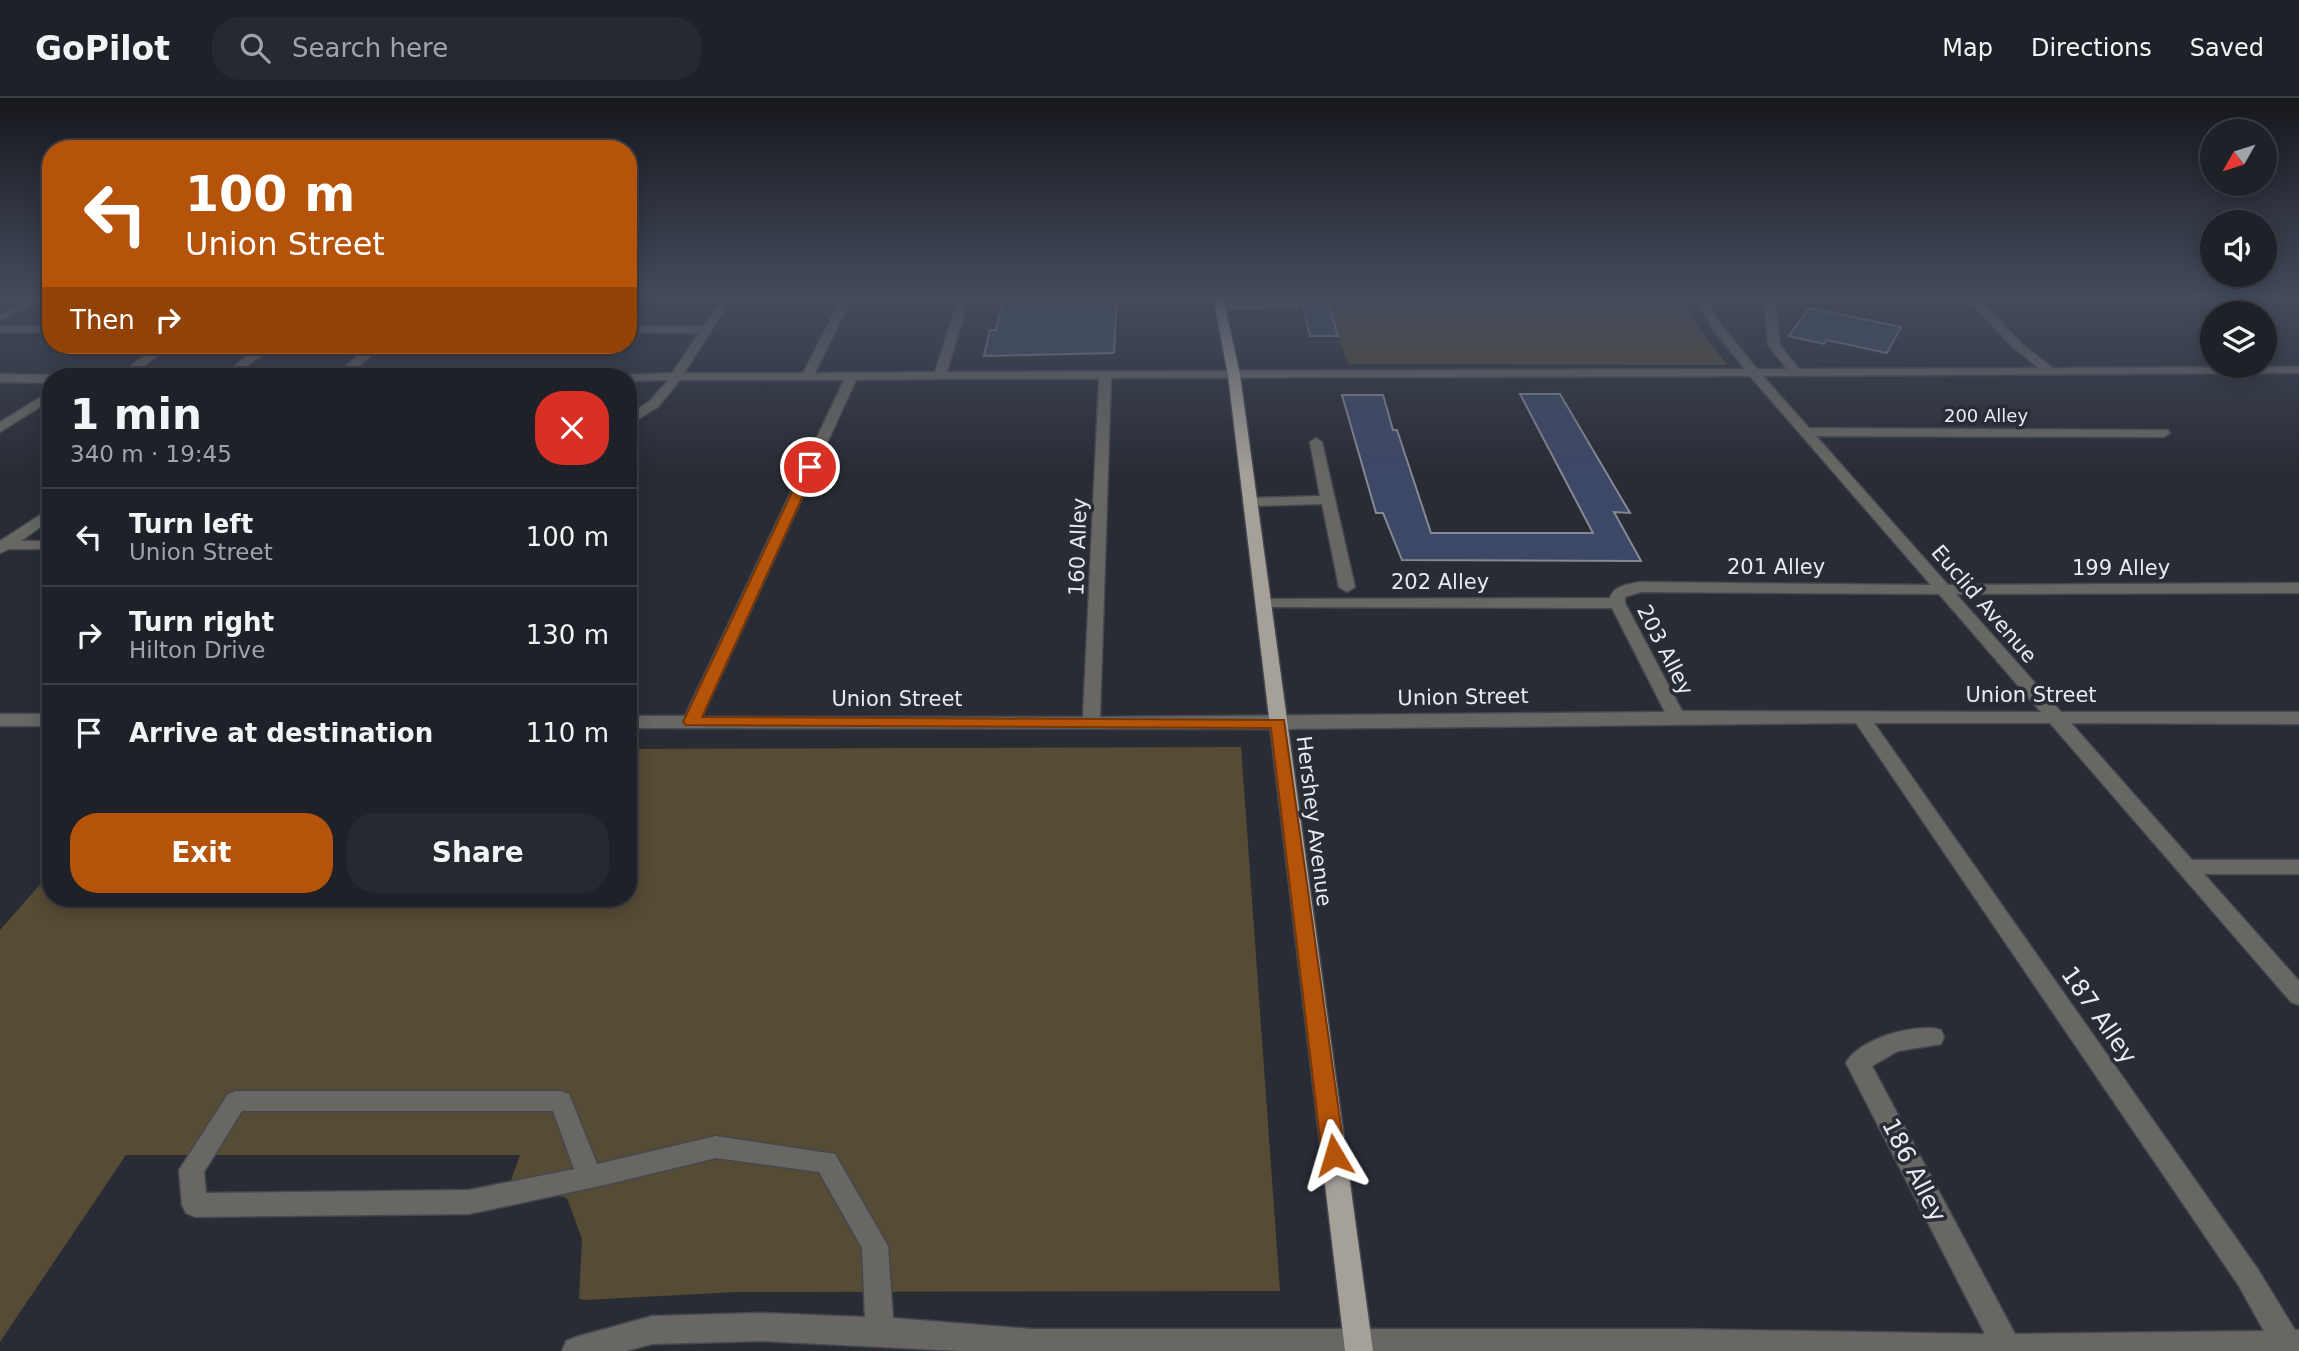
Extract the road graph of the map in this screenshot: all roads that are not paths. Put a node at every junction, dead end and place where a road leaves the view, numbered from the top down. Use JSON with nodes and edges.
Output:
{"nodes":[{"id":1,"x":151,"y":355,"type":"edge"},
{"id":2,"x":255,"y":355,"type":"edge"},
{"id":3,"x":365,"y":355,"type":"edge"},
{"id":4,"x":691,"y":355,"type":"edge"},
{"id":5,"x":818,"y":355,"type":"edge"},
{"id":6,"x":946,"y":355,"type":"edge"},
{"id":7,"x":1230,"y":355,"type":"edge"},
{"id":8,"x":1740,"y":355,"type":"edge"},
{"id":9,"x":1782,"y":355,"type":"edge"},
{"id":10,"x":2030,"y":355,"type":"edge"},
{"id":11,"x":134,"y":368,"type":"edge"},
{"id":12,"x":238,"y":368,"type":"edge"},
{"id":13,"x":350,"y":368,"type":"edge"},
{"id":14,"x":2299,"y":370,"type":"edge"},
{"id":15,"x":2052,"y":372,"type":"junction"},
{"id":16,"x":1754,"y":373,"type":"junction"},
{"id":17,"x":1796,"y":373,"type":"junction"},
{"id":18,"x":1105,"y":374,"type":"junction"},
{"id":19,"x":1234,"y":375,"type":"junction"},
{"id":20,"x":940,"y":376,"type":"junction"},
{"id":21,"x":637,"y":377,"type":"edge"},
{"id":22,"x":676,"y":377,"type":"junction"},
{"id":23,"x":807,"y":377,"type":"junction"},
{"id":24,"x":851,"y":377,"type":"junction"},
{"id":25,"x":0,"y":378,"type":"edge"},
{"id":26,"x":42,"y":379,"type":"edge"},
{"id":27,"x":42,"y":401,"type":"edge"},
{"id":28,"x":637,"y":415,"type":"edge"},
{"id":29,"x":0,"y":428,"type":"edge"},
{"id":30,"x":1807,"y":432,"type":"junction"},
{"id":31,"x":2164,"y":433,"type":"dead end"},
{"id":32,"x":1316,"y":442,"type":"dead end"},
{"id":33,"x":1328,"y":500,"type":"junction"},
{"id":34,"x":1250,"y":502,"type":"junction"},
{"id":35,"x":42,"y":518,"type":"edge"},
{"id":36,"x":42,"y":545,"type":"edge"},
{"id":37,"x":2,"y":546,"type":"edge"},
{"id":38,"x":1347,"y":587,"type":"dead end"},
{"id":39,"x":2299,"y":588,"type":"edge"},
{"id":40,"x":1943,"y":589,"type":"junction"},
{"id":41,"x":1617,"y":603,"type":"junction"},
{"id":42,"x":1264,"y":604,"type":"junction"},
{"id":43,"x":1676,"y":717,"type":"junction"},
{"id":44,"x":1862,"y":718,"type":"junction"},
{"id":45,"x":2056,"y":718,"type":"junction"},
{"id":46,"x":2299,"y":718,"type":"edge"},
{"id":47,"x":0,"y":720,"type":"edge"},
{"id":48,"x":42,"y":720,"type":"edge"},
{"id":49,"x":1091,"y":721,"type":"junction"},
{"id":50,"x":637,"y":722,"type":"edge"},
{"id":51,"x":691,"y":722,"type":"junction"},
{"id":52,"x":1278,"y":723,"type":"junction"},
{"id":53,"x":2187,"y":867,"type":"junction"},
{"id":54,"x":2299,"y":867,"type":"edge"},
{"id":55,"x":2299,"y":996,"type":"edge"},
{"id":56,"x":1933,"y":1037,"type":"dead end"},
{"id":57,"x":590,"y":1177,"type":"junction"},
{"id":58,"x":880,"y":1332,"type":"junction"},
{"id":59,"x":2294,"y":1344,"type":"edge"},
{"id":60,"x":1358,"y":1347,"type":"edge"},
{"id":61,"x":2007,"y":1348,"type":"junction"},
{"id":62,"x":576,"y":1351,"type":"edge"}],
"edges":[{"from":1,"to":11,"type":"street"},
{"from":2,"to":12,"type":"street"},
{"from":3,"to":13,"type":"street"},
{"from":4,"to":22,"type":"street"},
{"from":5,"to":23,"type":"street"},
{"from":6,"to":20,"type":"street"},
{"from":7,"to":19,"type":"main road","name":"Hershey Avenue"},
{"from":8,"to":16,"type":"street","name":"Euclid Avenue"},
{"from":9,"to":17,"type":"street"},
{"from":10,"to":15,"type":"street"},
{"from":14,"to":15,"type":"street"},
{"from":15,"to":17,"type":"street"},
{"from":16,"to":17,"type":"street"},
{"from":16,"to":19,"type":"street"},
{"from":16,"to":30,"type":"street","name":"Euclid Avenue"},
{"from":18,"to":19,"type":"street"},
{"from":18,"to":20,"type":"street"},
{"from":18,"to":49,"type":"street","name":"160 Alley"},
{"from":19,"to":34,"type":"main road","name":"Hershey Avenue"},
{"from":20,"to":24,"type":"street"},
{"from":21,"to":22,"type":"street"},
{"from":22,"to":23,"type":"street"},
{"from":22,"to":28,"type":"street"},
{"from":23,"to":24,"type":"street"},
{"from":24,"to":51,"type":"street"},
{"from":25,"to":26,"type":"street"},
{"from":27,"to":29,"type":"street"},
{"from":30,"to":31,"type":"street","name":"200 Alley"},
{"from":30,"to":40,"type":"street","name":"Euclid Avenue"},
{"from":32,"to":33,"type":"street"},
{"from":33,"to":34,"type":"street"},
{"from":33,"to":38,"type":"street"},
{"from":34,"to":42,"type":"main road","name":"Hershey Avenue"},
{"from":35,"to":37,"type":"street"},
{"from":36,"to":37,"type":"street"},
{"from":39,"to":40,"type":"street","name":"199 Alley"},
{"from":40,"to":41,"type":"street","name":"201 Alley"},
{"from":40,"to":45,"type":"street","name":"Euclid Avenue"},
{"from":41,"to":42,"type":"street","name":"202 Alley"},
{"from":41,"to":43,"type":"street","name":"203 Alley"},
{"from":42,"to":52,"type":"main road","name":"Hershey Avenue"},
{"from":43,"to":44,"type":"street","name":"Union Street"},
{"from":43,"to":52,"type":"street","name":"Union Street"},
{"from":44,"to":45,"type":"street","name":"Union Street"},
{"from":44,"to":59,"type":"street","name":"187 Alley"},
{"from":45,"to":46,"type":"street","name":"Union Street"},
{"from":45,"to":53,"type":"street","name":"Euclid Avenue"},
{"from":47,"to":48,"type":"street"},
{"from":49,"to":51,"type":"street","name":"Union Street"},
{"from":49,"to":52,"type":"street","name":"Union Street"},
{"from":50,"to":51,"type":"street","name":"Union Street"},
{"from":52,"to":60,"type":"main road","name":"Hershey Avenue"},
{"from":53,"to":54,"type":"street"},
{"from":53,"to":55,"type":"street","name":"Euclid Avenue"},
{"from":56,"to":61,"type":"street","name":"186 Alley"},
{"from":57,"to":57,"type":"street"},
{"from":57,"to":58,"type":"street"},
{"from":58,"to":60,"type":"street"},
{"from":58,"to":62,"type":"street"},
{"from":59,"to":61,"type":"street"},
{"from":60,"to":61,"type":"street"}]}
